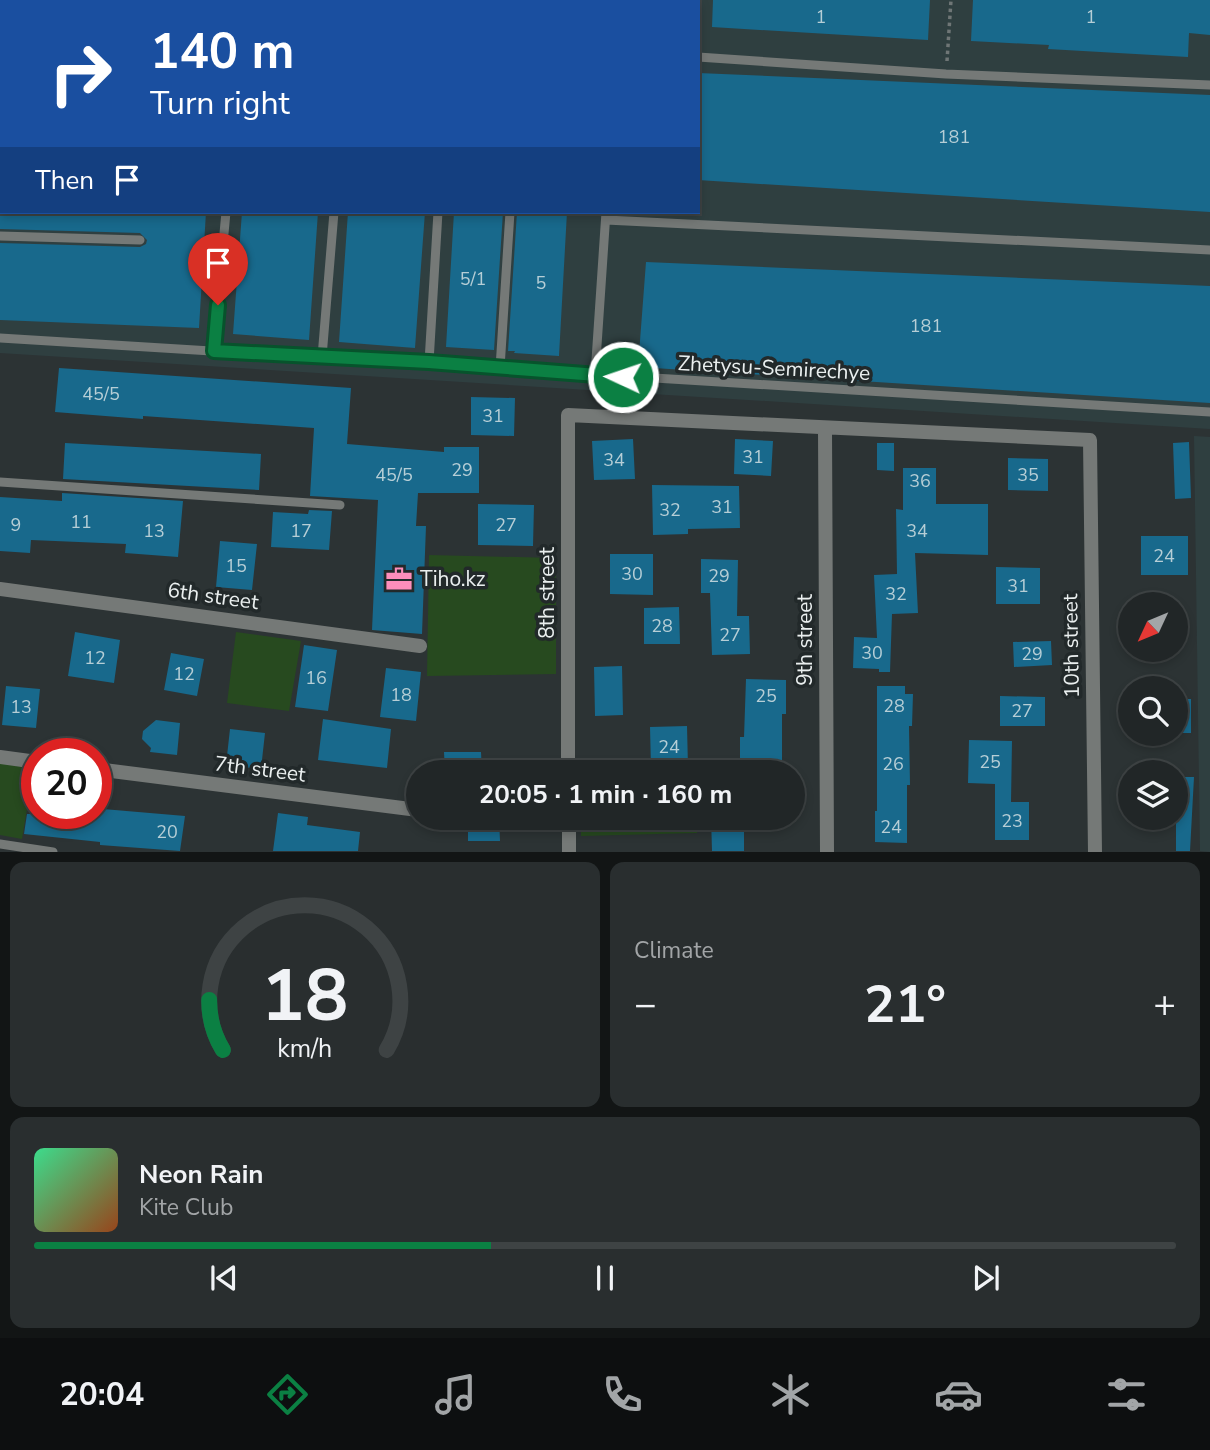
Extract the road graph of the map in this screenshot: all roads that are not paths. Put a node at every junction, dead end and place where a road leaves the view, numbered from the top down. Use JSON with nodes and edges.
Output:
{"nodes":[{"id":1,"x":700,"y":57,"type":"edge"},
{"id":2,"x":1210,"y":85,"type":"edge"},
{"id":3,"x":226,"y":214,"type":"edge"},
{"id":4,"x":334,"y":214,"type":"edge"},
{"id":5,"x":438,"y":214,"type":"edge"},
{"id":6,"x":510,"y":214,"type":"edge"},
{"id":7,"x":606,"y":216,"type":"edge"},
{"id":8,"x":0,"y":236,"type":"edge"},
{"id":9,"x":140,"y":240,"type":"dead end"},
{"id":10,"x":1210,"y":250,"type":"edge"},
{"id":11,"x":0,"y":338,"type":"edge"},
{"id":12,"x":214,"y":351,"type":"junction"},
{"id":13,"x":322,"y":357,"type":"junction"},
{"id":14,"x":429,"y":362,"type":"junction"},
{"id":15,"x":500,"y":368,"type":"junction"},
{"id":16,"x":595,"y":375,"type":"junction"},
{"id":17,"x":1210,"y":412,"type":"edge"},
{"id":18,"x":825,"y":429,"type":"junction"},
{"id":19,"x":0,"y":482,"type":"edge"},
{"id":20,"x":340,"y":505,"type":"dead end"},
{"id":21,"x":0,"y":589,"type":"edge"},
{"id":22,"x":420,"y":646,"type":"dead end"},
{"id":23,"x":0,"y":757,"type":"edge"},
{"id":24,"x":21,"y":760,"type":"edge"},
{"id":25,"x":568,"y":760,"type":"edge"},
{"id":26,"x":112,"y":771,"type":"edge"},
{"id":27,"x":406,"y":808,"type":"edge"},
{"id":28,"x":569,"y":830,"type":"edge"},
{"id":29,"x":0,"y":844,"type":"edge"},
{"id":30,"x":53,"y":852,"type":"edge"},
{"id":31,"x":569,"y":852,"type":"edge"},
{"id":32,"x":827,"y":852,"type":"edge"},
{"id":33,"x":1095,"y":852,"type":"edge"}],
"edges":[{"from":1,"to":2,"type":"lane"},
{"from":3,"to":12,"type":"lane"},
{"from":4,"to":13,"type":"lane"},
{"from":5,"to":14,"type":"lane"},
{"from":6,"to":15,"type":"lane"},
{"from":7,"to":10,"type":"lane"},
{"from":7,"to":16,"type":"lane"},
{"from":8,"to":9,"type":"lane"},
{"from":11,"to":12,"type":"lane","name":"Zhetysu-Semirechye"},
{"from":12,"to":13,"type":"lane","name":"Zhetysu-Semirechye"},
{"from":13,"to":14,"type":"lane","name":"Zhetysu-Semirechye"},
{"from":14,"to":15,"type":"lane","name":"Zhetysu-Semirechye"},
{"from":15,"to":16,"type":"lane","name":"Zhetysu-Semirechye"},
{"from":16,"to":17,"type":"lane","name":"Zhetysu-Semirechye"},
{"from":18,"to":25,"type":"street","name":"8th street"},
{"from":18,"to":32,"type":"street","name":"9th street"},
{"from":18,"to":33,"type":"street","name":"10th street"},
{"from":19,"to":20,"type":"lane"},
{"from":21,"to":22,"type":"street","name":"6th street"},
{"from":23,"to":24,"type":"street"},
{"from":26,"to":27,"type":"street","name":"7th street"},
{"from":28,"to":31,"type":"street"},
{"from":29,"to":30,"type":"lane"}]}
